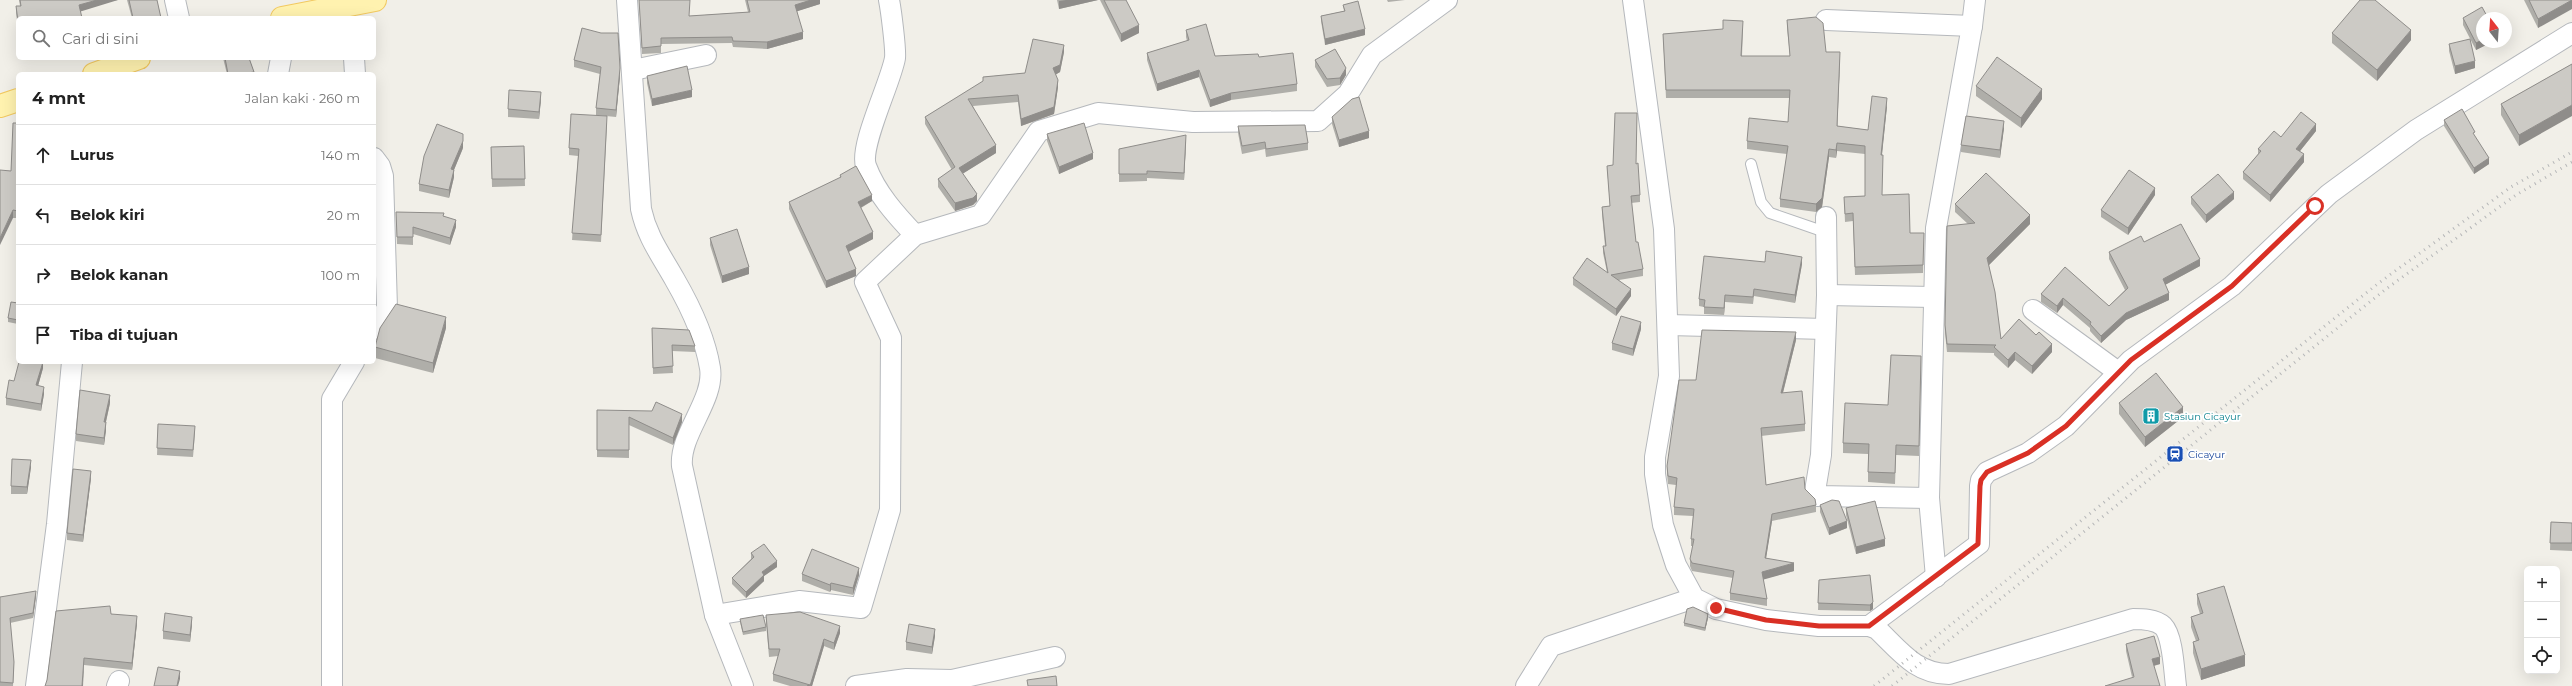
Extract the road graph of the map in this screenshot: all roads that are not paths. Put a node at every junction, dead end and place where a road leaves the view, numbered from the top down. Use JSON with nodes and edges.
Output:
{"nodes":[{"id":1,"x":175,"y":0,"type":"edge"},
{"id":2,"x":374,"y":0,"type":"edge"},
{"id":3,"x":627,"y":0,"type":"edge"},
{"id":4,"x":890,"y":0,"type":"edge"},
{"id":5,"x":1447,"y":0,"type":"edge"},
{"id":6,"x":1633,"y":0,"type":"edge"},
{"id":7,"x":1975,"y":0,"type":"edge"},
{"id":8,"x":351,"y":11,"type":"edge"},
{"id":9,"x":179,"y":16,"type":"edge"},
{"id":10,"x":298,"y":16,"type":"edge"},
{"id":11,"x":1826,"y":20,"type":"dead end"},
{"id":12,"x":1972,"y":26,"type":"junction"},
{"id":13,"x":2572,"y":33,"type":"edge"},
{"id":14,"x":706,"y":55,"type":"dead end"},
{"id":15,"x":133,"y":60,"type":"edge"},
{"id":16,"x":281,"y":60,"type":"edge"},
{"id":17,"x":354,"y":60,"type":"edge"},
{"id":18,"x":633,"y":70,"type":"junction"},
{"id":19,"x":100,"y":72,"type":"edge"},
{"id":20,"x":278,"y":72,"type":"edge"},
{"id":21,"x":355,"y":72,"type":"edge"},
{"id":22,"x":16,"y":101,"type":"edge"},
{"id":23,"x":0,"y":106,"type":"edge"},
{"id":24,"x":376,"y":161,"type":"edge"},
{"id":25,"x":1751,"y":164,"type":"dead end"},
{"id":26,"x":1826,"y":225,"type":"joint"},
{"id":27,"x":915,"y":235,"type":"junction"},
{"id":28,"x":1827,"y":295,"type":"junction"},
{"id":29,"x":1933,"y":297,"type":"junction"},
{"id":30,"x":2033,"y":310,"type":"dead end"},
{"id":31,"x":376,"y":326,"type":"edge"},
{"id":32,"x":1668,"y":326,"type":"junction"},
{"id":33,"x":1825,"y":329,"type":"junction"},
{"id":34,"x":72,"y":364,"type":"edge"},
{"id":35,"x":353,"y":364,"type":"edge"},
{"id":36,"x":2118,"y":372,"type":"junction"},
{"id":37,"x":1929,"y":498,"type":"junction"},
{"id":38,"x":1936,"y":577,"type":"junction"},
{"id":39,"x":1694,"y":598,"type":"junction"},
{"id":40,"x":715,"y":615,"type":"junction"},
{"id":41,"x":1869,"y":626,"type":"junction"},
{"id":42,"x":1055,"y":657,"type":"dead end"},
{"id":43,"x":36,"y":686,"type":"edge"},
{"id":44,"x":332,"y":686,"type":"edge"},
{"id":45,"x":743,"y":686,"type":"edge"},
{"id":46,"x":856,"y":686,"type":"edge"},
{"id":47,"x":1526,"y":686,"type":"edge"},
{"id":48,"x":2176,"y":686,"type":"edge"}],
"edges":[{"from":1,"to":9,"type":"street"},
{"from":2,"to":8,"type":"main road"},
{"from":3,"to":18,"type":"street"},
{"from":4,"to":27,"type":"street"},
{"from":5,"to":27,"type":"street"},
{"from":6,"to":32,"type":"street"},
{"from":7,"to":12,"type":"street"},
{"from":8,"to":10,"type":"main road"},
{"from":11,"to":12,"type":"street"},
{"from":12,"to":29,"type":"street"},
{"from":13,"to":36,"type":"street"},
{"from":14,"to":18,"type":"street"},
{"from":15,"to":19,"type":"main road"},
{"from":16,"to":20,"type":"street"},
{"from":17,"to":21,"type":"street"},
{"from":18,"to":40,"type":"street"},
{"from":22,"to":23,"type":"main road"},
{"from":24,"to":31,"type":"street"},
{"from":25,"to":26,"type":"lane"},
{"from":26,"to":28,"type":"street"},
{"from":27,"to":40,"type":"street"},
{"from":28,"to":29,"type":"street"},
{"from":28,"to":33,"type":"street"},
{"from":29,"to":37,"type":"street"},
{"from":30,"to":36,"type":"street"},
{"from":32,"to":33,"type":"street"},
{"from":32,"to":39,"type":"street"},
{"from":33,"to":37,"type":"street"},
{"from":34,"to":43,"type":"street"},
{"from":35,"to":44,"type":"street"},
{"from":36,"to":38,"type":"street"},
{"from":37,"to":38,"type":"street"},
{"from":38,"to":41,"type":"street"},
{"from":39,"to":41,"type":"street"},
{"from":39,"to":47,"type":"street"},
{"from":40,"to":45,"type":"street"},
{"from":41,"to":48,"type":"street"},
{"from":42,"to":46,"type":"street"}]}
